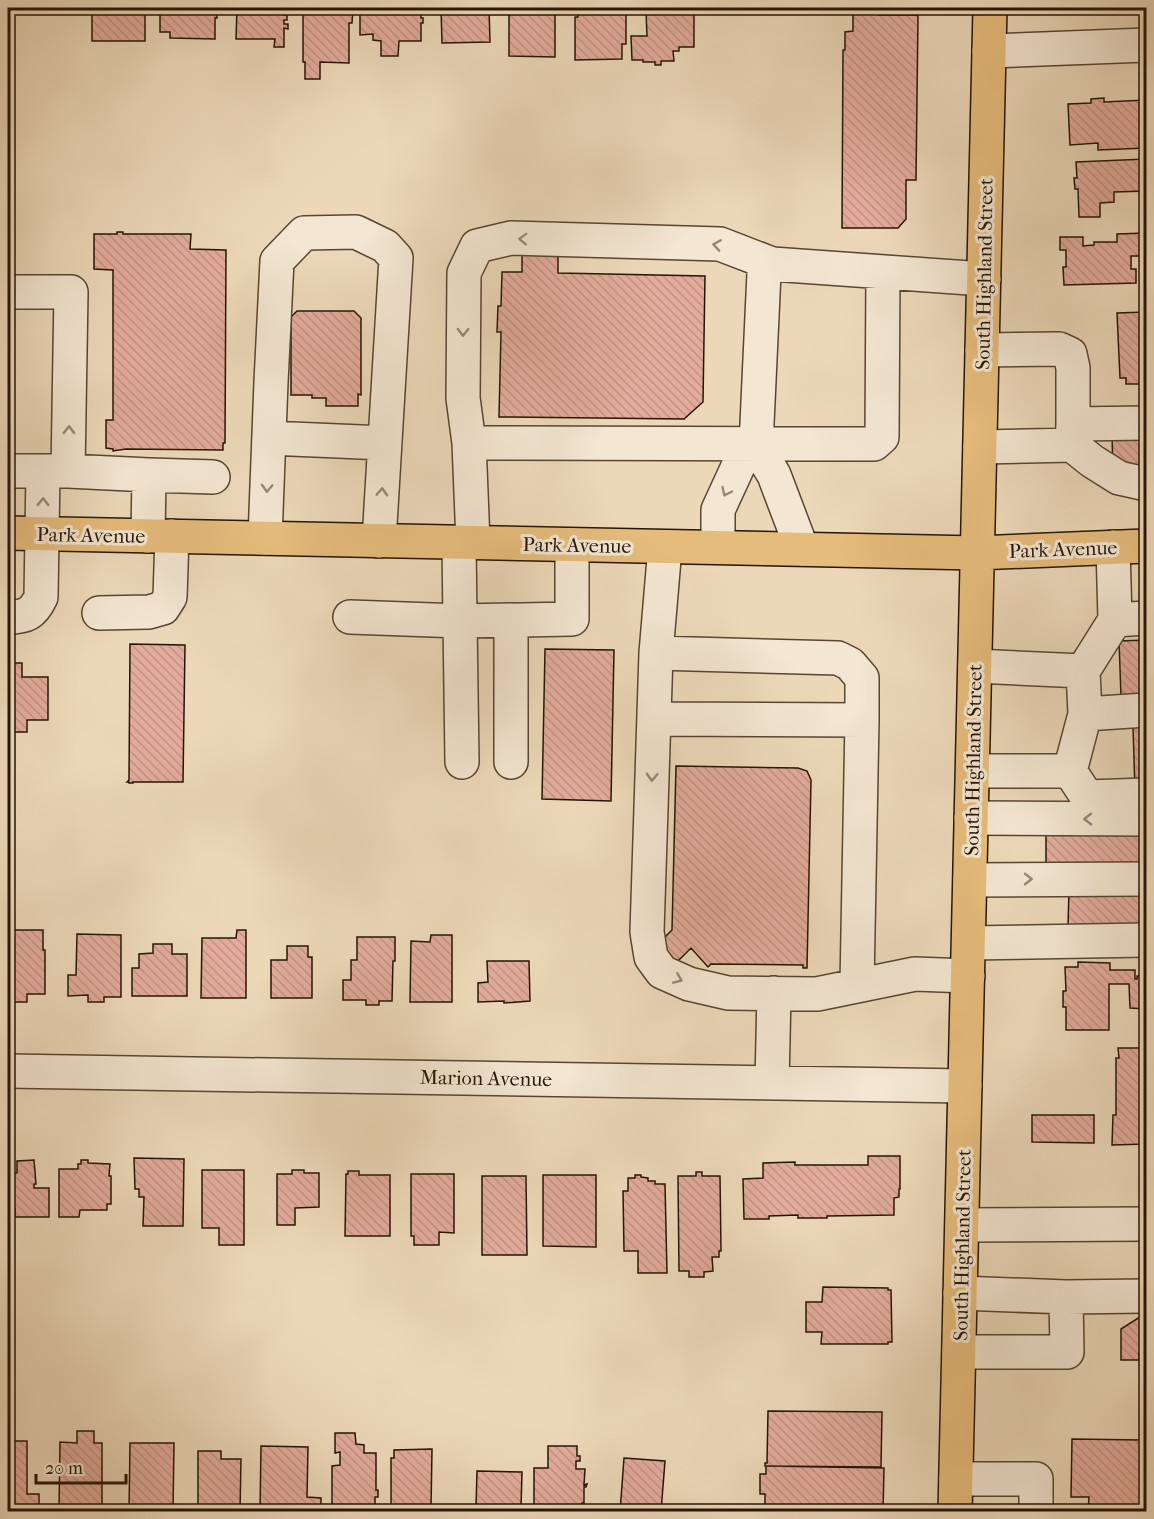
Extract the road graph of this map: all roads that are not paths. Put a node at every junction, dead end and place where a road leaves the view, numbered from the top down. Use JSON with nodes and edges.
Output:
{"nodes":[{"id":1,"x":990,"y":8,"type":"edge"},
{"id":2,"x":1146,"y":45,"type":"edge"},
{"id":3,"x":989,"y":51,"type":"junction"},
{"id":4,"x":772,"y":264,"type":"junction"},
{"id":5,"x":883,"y":272,"type":"junction"},
{"id":6,"x":984,"y":279,"type":"junction"},
{"id":7,"x":8,"y":292,"type":"edge"},
{"id":8,"x":982,"y":350,"type":"junction"},
{"id":9,"x":1146,"y":423,"type":"edge"},
{"id":10,"x":1072,"y":434,"type":"junction"},
{"id":11,"x":269,"y":438,"type":"junction"},
{"id":12,"x":384,"y":444,"type":"junction"},
{"id":13,"x":469,"y":444,"type":"junction"},
{"id":14,"x":756,"y":445,"type":"junction"},
{"id":15,"x":980,"y":447,"type":"junction"},
{"id":16,"x":8,"y":471,"type":"edge"},
{"id":17,"x":56,"y":471,"type":"junction"},
{"id":18,"x":149,"y":476,"type":"junction"},
{"id":19,"x":213,"y":477,"type":"dead end"},
{"id":20,"x":1146,"y":484,"type":"edge"},
{"id":21,"x":8,"y":533,"type":"edge"},
{"id":22,"x":42,"y":534,"type":"junction"},
{"id":23,"x":160,"y":536,"type":"junction"},
{"id":24,"x":265,"y":538,"type":"junction"},
{"id":25,"x":380,"y":541,"type":"junction"},
{"id":26,"x":466,"y":542,"type":"junction"},
{"id":27,"x":572,"y":545,"type":"junction"},
{"id":28,"x":665,"y":546,"type":"junction"},
{"id":29,"x":1146,"y":546,"type":"edge"},
{"id":30,"x":718,"y":547,"type":"junction"},
{"id":31,"x":1113,"y":547,"type":"junction"},
{"id":32,"x":802,"y":549,"type":"junction"},
{"id":33,"x":977,"y":552,"type":"junction"},
{"id":34,"x":99,"y":613,"type":"dead end"},
{"id":35,"x":8,"y":617,"type":"edge"},
{"id":36,"x":350,"y":617,"type":"dead end"},
{"id":37,"x":1136,"y":619,"type":"edge"},
{"id":38,"x":511,"y":620,"type":"junction"},
{"id":39,"x":460,"y":621,"type":"junction"},
{"id":40,"x":1146,"y":627,"type":"edge"},
{"id":41,"x":656,"y":653,"type":"junction"},
{"id":42,"x":975,"y":666,"type":"junction"},
{"id":43,"x":1083,"y":670,"type":"junction"},
{"id":44,"x":1146,"y":710,"type":"edge"},
{"id":45,"x":1085,"y":714,"type":"junction"},
{"id":46,"x":654,"y":719,"type":"junction"},
{"id":47,"x":862,"y":720,"type":"junction"},
{"id":48,"x":462,"y":762,"type":"dead end"},
{"id":49,"x":511,"y":762,"type":"dead end"},
{"id":50,"x":972,"y":771,"type":"junction"},
{"id":51,"x":1070,"y":771,"type":"junction"},
{"id":52,"x":1146,"y":795,"type":"edge"},
{"id":53,"x":971,"y":818,"type":"junction"},
{"id":54,"x":1146,"y":819,"type":"edge"},
{"id":55,"x":1146,"y":879,"type":"edge"},
{"id":56,"x":970,"y":880,"type":"junction"},
{"id":57,"x":1146,"y":940,"type":"edge"},
{"id":58,"x":969,"y":943,"type":"junction"},
{"id":59,"x":968,"y":976,"type":"junction"},
{"id":60,"x":857,"y":985,"type":"junction"},
{"id":61,"x":774,"y":993,"type":"junction"},
{"id":62,"x":8,"y":1071,"type":"edge"},
{"id":63,"x":772,"y":1083,"type":"junction"},
{"id":64,"x":965,"y":1086,"type":"junction"},
{"id":65,"x":1146,"y":1224,"type":"edge"},
{"id":66,"x":962,"y":1225,"type":"junction"},
{"id":67,"x":960,"y":1293,"type":"junction"},
{"id":68,"x":1146,"y":1296,"type":"edge"},
{"id":69,"x":1066,"y":1297,"type":"junction"},
{"id":70,"x":959,"y":1352,"type":"junction"},
{"id":71,"x":956,"y":1479,"type":"junction"},
{"id":72,"x":955,"y":1512,"type":"edge"},
{"id":73,"x":1036,"y":1512,"type":"edge"}],
"edges":[{"from":1,"to":3,"type":"main road","name":"South Highland Street"},
{"from":2,"to":3,"type":"street"},
{"from":3,"to":6,"type":"main road","name":"South Highland Street"},
{"from":4,"to":5,"type":"street"},
{"from":4,"to":13,"type":"street","one_way":true},
{"from":4,"to":14,"type":"street"},
{"from":5,"to":6,"type":"street"},
{"from":5,"to":14,"type":"street"},
{"from":6,"to":8,"type":"main road","name":"South Highland Street"},
{"from":17,"to":7,"type":"street","one_way":true},
{"from":8,"to":10,"type":"street"},
{"from":8,"to":15,"type":"main road","name":"South Highland Street"},
{"from":9,"to":10,"type":"street"},
{"from":10,"to":15,"type":"street"},
{"from":10,"to":20,"type":"street"},
{"from":11,"to":12,"type":"street"},
{"from":11,"to":12,"type":"street"},
{"from":11,"to":24,"type":"street","one_way":true},
{"from":25,"to":12,"type":"street","one_way":true},
{"from":13,"to":14,"type":"street"},
{"from":13,"to":26,"type":"street"},
{"from":14,"to":30,"type":"street","one_way":true},
{"from":14,"to":32,"type":"street"},
{"from":15,"to":33,"type":"main road","name":"South Highland Street"},
{"from":16,"to":17,"type":"street"},
{"from":17,"to":18,"type":"street"},
{"from":22,"to":17,"type":"street","one_way":true},
{"from":18,"to":19,"type":"street"},
{"from":18,"to":23,"type":"street"},
{"from":21,"to":22,"type":"main road","name":"Park Avenue"},
{"from":22,"to":23,"type":"main road","name":"Park Avenue"},
{"from":22,"to":35,"type":"street"},
{"from":23,"to":24,"type":"main road","name":"Park Avenue"},
{"from":23,"to":34,"type":"street"},
{"from":24,"to":25,"type":"main road","name":"Park Avenue"},
{"from":25,"to":26,"type":"main road","name":"Park Avenue"},
{"from":26,"to":27,"type":"main road","name":"Park Avenue"},
{"from":26,"to":39,"type":"street"},
{"from":27,"to":28,"type":"main road","name":"Park Avenue"},
{"from":27,"to":38,"type":"street"},
{"from":28,"to":30,"type":"main road","name":"Park Avenue"},
{"from":28,"to":41,"type":"street"},
{"from":29,"to":31,"type":"main road","name":"Park Avenue"},
{"from":30,"to":32,"type":"main road","name":"Park Avenue"},
{"from":31,"to":33,"type":"main road","name":"Park Avenue"},
{"from":31,"to":37,"type":"street"},
{"from":32,"to":33,"type":"main road","name":"Park Avenue"},
{"from":33,"to":42,"type":"main road","name":"South Highland Street"},
{"from":36,"to":39,"type":"street"},
{"from":37,"to":40,"type":"street"},
{"from":37,"to":43,"type":"street"},
{"from":38,"to":39,"type":"street"},
{"from":38,"to":49,"type":"street"},
{"from":39,"to":48,"type":"street"},
{"from":41,"to":46,"type":"street"},
{"from":41,"to":47,"type":"street"},
{"from":42,"to":43,"type":"street"},
{"from":42,"to":50,"type":"main road","name":"South Highland Street"},
{"from":43,"to":45,"type":"street"},
{"from":44,"to":45,"type":"street"},
{"from":45,"to":51,"type":"street"},
{"from":46,"to":47,"type":"street"},
{"from":46,"to":61,"type":"street","one_way":true},
{"from":47,"to":60,"type":"street"},
{"from":50,"to":51,"type":"street"},
{"from":50,"to":53,"type":"main road","name":"South Highland Street"},
{"from":51,"to":52,"type":"street"},
{"from":54,"to":53,"type":"street","one_way":true},
{"from":53,"to":56,"type":"main road","name":"South Highland Street"},
{"from":56,"to":55,"type":"street","one_way":true},
{"from":56,"to":58,"type":"main road","name":"South Highland Street"},
{"from":57,"to":58,"type":"street"},
{"from":58,"to":59,"type":"main road","name":"South Highland Street"},
{"from":59,"to":60,"type":"street"},
{"from":59,"to":64,"type":"main road","name":"South Highland Street"},
{"from":60,"to":61,"type":"street"},
{"from":61,"to":63,"type":"street"},
{"from":62,"to":63,"type":"street","name":"Marion Avenue"},
{"from":63,"to":64,"type":"street","name":"Marion Avenue"},
{"from":64,"to":66,"type":"main road","name":"South Highland Street"},
{"from":65,"to":66,"type":"street"},
{"from":66,"to":67,"type":"main road","name":"South Highland Street"},
{"from":67,"to":69,"type":"street"},
{"from":67,"to":70,"type":"main road","name":"South Highland Street"},
{"from":68,"to":69,"type":"street"},
{"from":69,"to":70,"type":"street"},
{"from":70,"to":71,"type":"main road","name":"South Highland Street"},
{"from":71,"to":72,"type":"main road","name":"South Highland Street"},
{"from":71,"to":73,"type":"street"}]}
